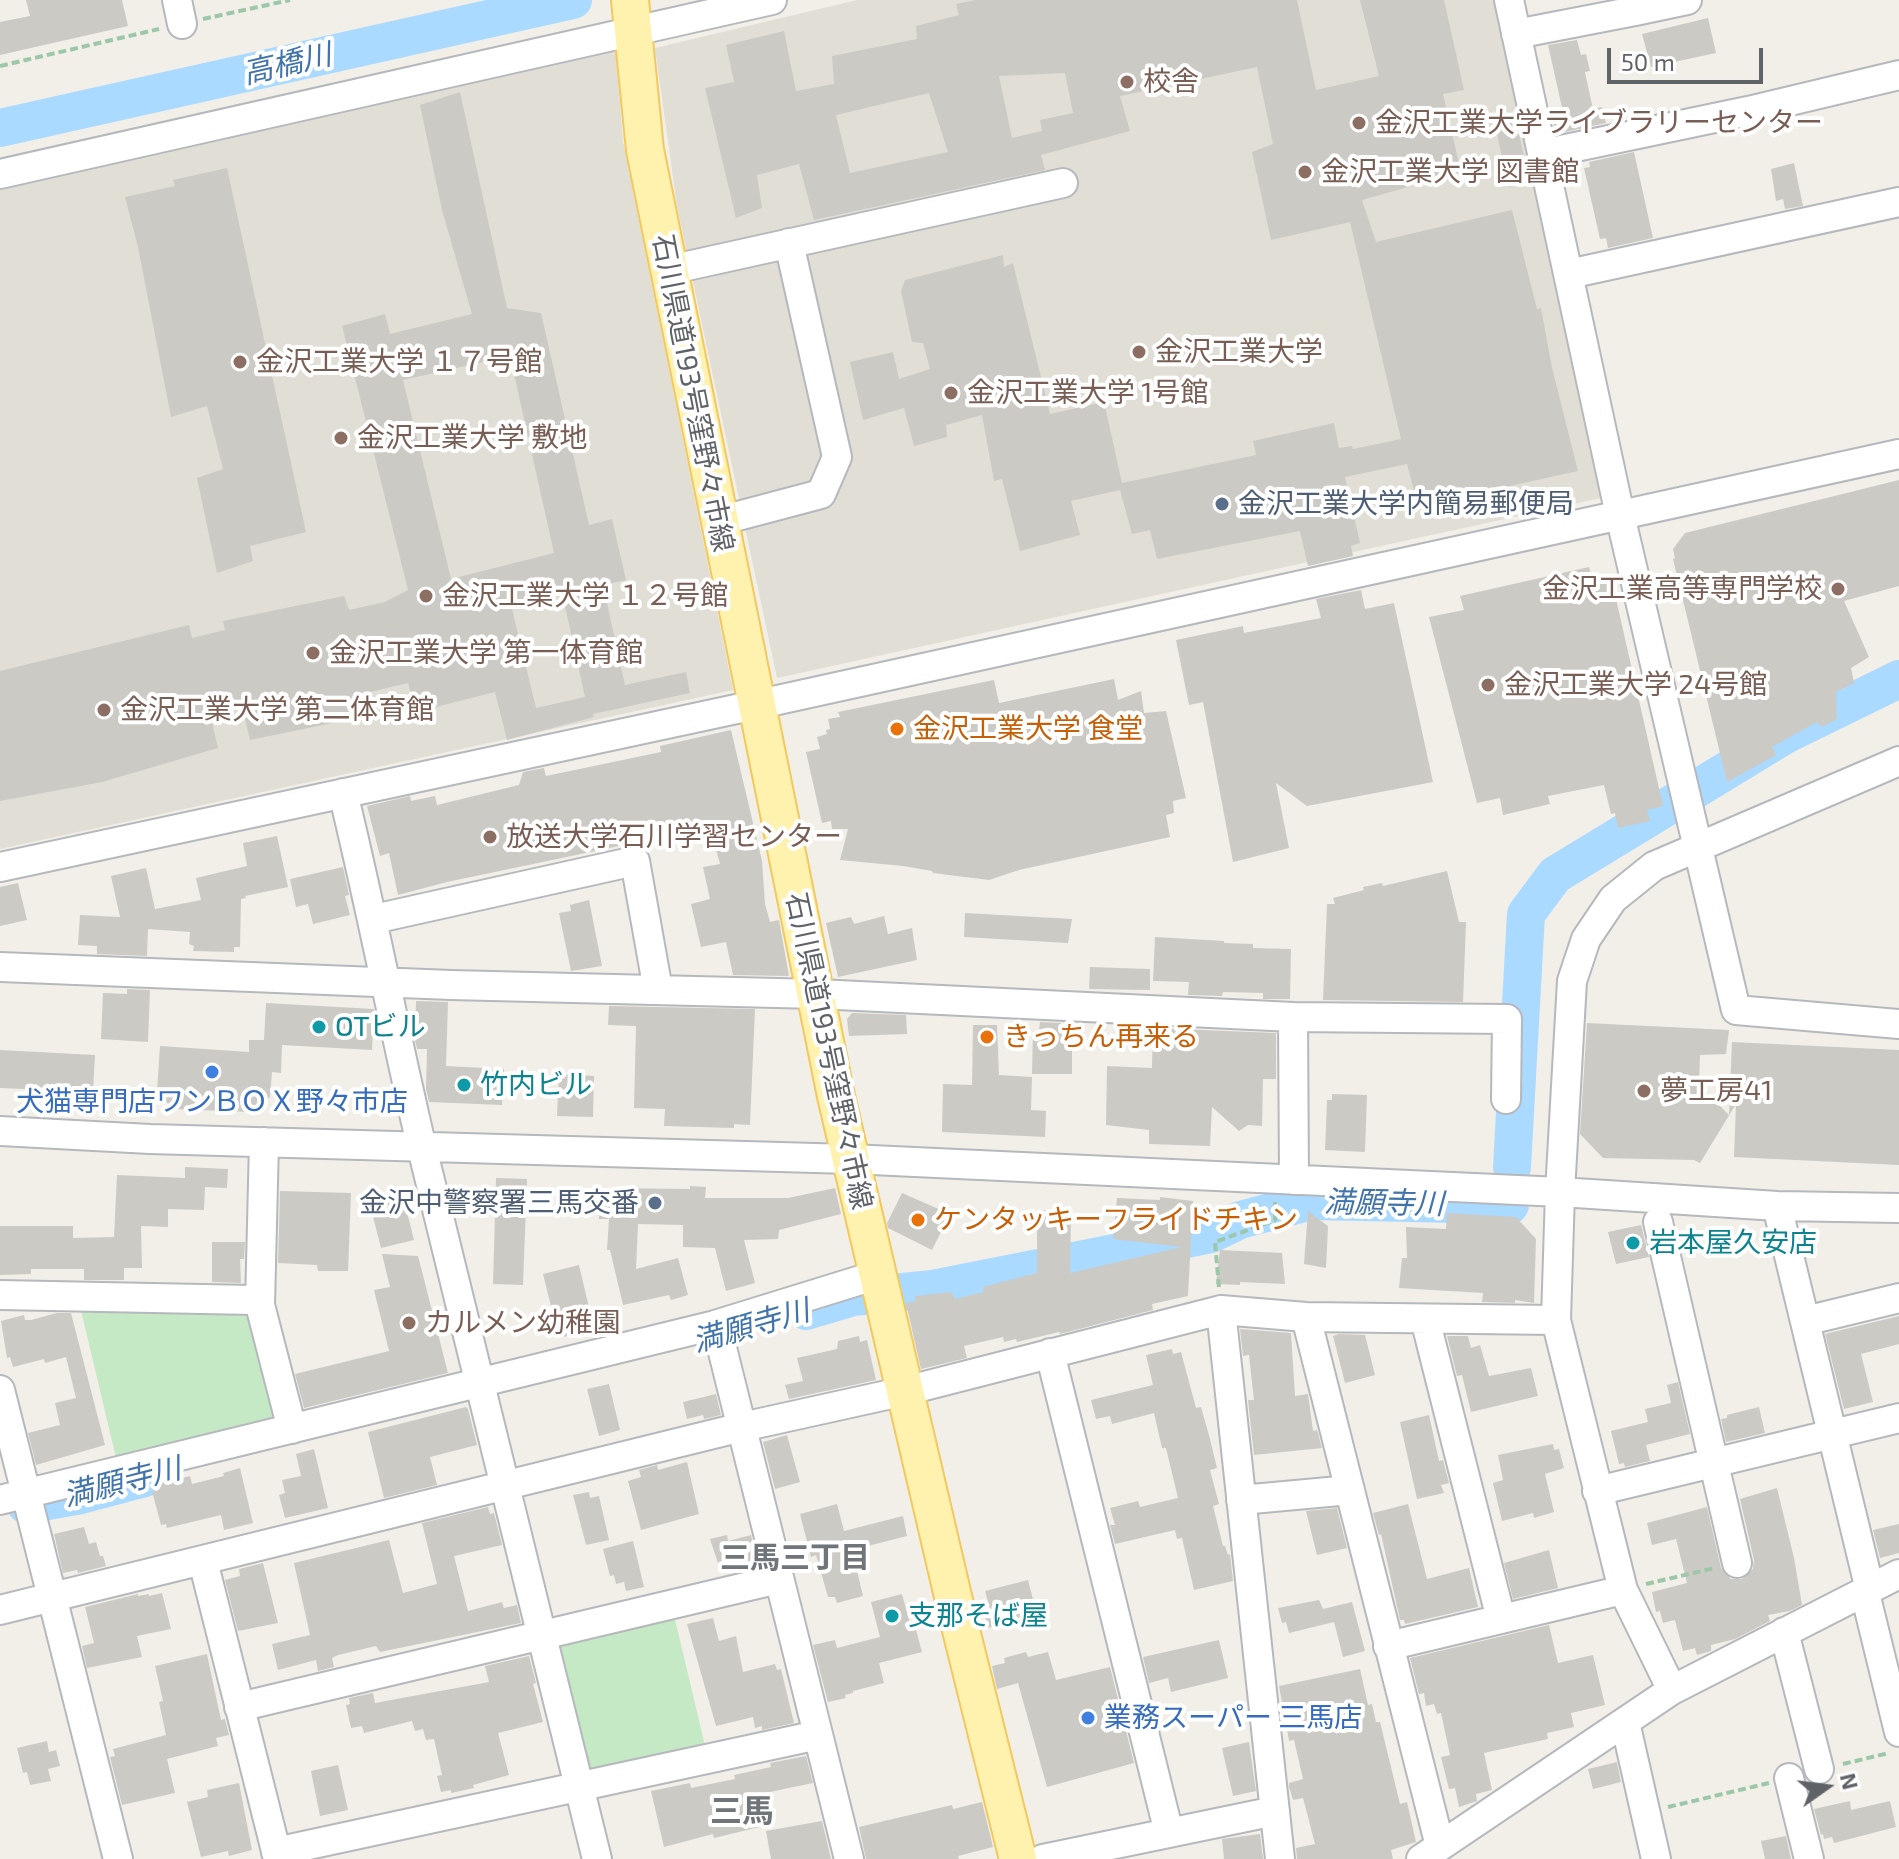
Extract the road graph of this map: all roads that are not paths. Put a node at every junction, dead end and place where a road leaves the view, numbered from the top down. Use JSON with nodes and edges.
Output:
{"nodes":[{"id":1,"x":772,"y":0,"type":"edge"},
{"id":2,"x":1509,"y":0,"type":"edge"},
{"id":3,"x":1687,"y":0,"type":"edge"},
{"id":4,"x":1634,"y":6,"type":"edge"},
{"id":5,"x":632,"y":19,"type":"edge"},
{"id":6,"x":1516,"y":34,"type":"junction"},
{"id":7,"x":1899,"y":75,"type":"edge"},
{"id":8,"x":1542,"y":154,"type":"junction"},
{"id":9,"x":0,"y":174,"type":"edge"},
{"id":10,"x":1063,"y":183,"type":"dead end"},
{"id":11,"x":1899,"y":202,"type":"edge"},
{"id":12,"x":789,"y":243,"type":"junction"},
{"id":13,"x":669,"y":270,"type":"junction"},
{"id":14,"x":1569,"y":274,"type":"junction"},
{"id":15,"x":1899,"y":454,"type":"edge"},
{"id":16,"x":1620,"y":515,"type":"junction"},
{"id":17,"x":719,"y":521,"type":"junction"},
{"id":18,"x":755,"y":705,"type":"junction"},
{"id":19,"x":1898,"y":766,"type":"edge"},
{"id":20,"x":343,"y":793,"type":"junction"},
{"id":21,"x":1700,"y":848,"type":"junction"},
{"id":22,"x":0,"y":867,"type":"edge"},
{"id":23,"x":374,"y":919,"type":"junction"},
{"id":24,"x":0,"y":967,"type":"edge"},
{"id":25,"x":383,"y":982,"type":"junction"},
{"id":26,"x":658,"y":990,"type":"junction"},
{"id":27,"x":817,"y":994,"type":"junction"},
{"id":28,"x":1293,"y":1017,"type":"junction"},
{"id":29,"x":1899,"y":1024,"type":"edge"},
{"id":30,"x":1506,"y":1099,"type":"dead end"},
{"id":31,"x":0,"y":1131,"type":"edge"},
{"id":32,"x":264,"y":1142,"type":"junction"},
{"id":33,"x":422,"y":1147,"type":"junction"},
{"id":34,"x":850,"y":1159,"type":"junction"},
{"id":35,"x":1294,"y":1180,"type":"junction"},
{"id":36,"x":1560,"y":1192,"type":"junction"},
{"id":37,"x":1777,"y":1206,"type":"junction"},
{"id":38,"x":1899,"y":1208,"type":"edge"},
{"id":39,"x":1658,"y":1222,"type":"dead end"},
{"id":40,"x":880,"y":1287,"type":"junction"},
{"id":41,"x":0,"y":1295,"type":"edge"},
{"id":42,"x":1899,"y":1298,"type":"edge"},
{"id":43,"x":260,"y":1305,"type":"junction"},
{"id":44,"x":1221,"y":1310,"type":"junction"},
{"id":45,"x":1306,"y":1317,"type":"junction"},
{"id":46,"x":1425,"y":1319,"type":"junction"},
{"id":47,"x":1556,"y":1320,"type":"junction"},
{"id":48,"x":1805,"y":1321,"type":"junction"},
{"id":49,"x":722,"y":1348,"type":"dead end"},
{"id":50,"x":1050,"y":1353,"type":"junction"},
{"id":51,"x":0,"y":1390,"type":"edge"},
{"id":52,"x":905,"y":1391,"type":"junction"},
{"id":53,"x":481,"y":1392,"type":"junction"},
{"id":54,"x":1899,"y":1418,"type":"edge"},
{"id":55,"x":742,"y":1427,"type":"junction"},
{"id":56,"x":292,"y":1429,"type":"junction"},
{"id":57,"x":1833,"y":1434,"type":"junction"},
{"id":58,"x":1713,"y":1465,"type":"junction"},
{"id":59,"x":505,"y":1487,"type":"junction"},
{"id":60,"x":1350,"y":1490,"type":"junction"},
{"id":61,"x":1597,"y":1491,"type":"junction"},
{"id":62,"x":1241,"y":1500,"type":"junction"},
{"id":63,"x":21,"y":1501,"type":"edge"},
{"id":64,"x":203,"y":1561,"type":"junction"},
{"id":65,"x":1737,"y":1563,"type":"road end"},
{"id":66,"x":1899,"y":1574,"type":"edge"},
{"id":67,"x":779,"y":1579,"type":"junction"},
{"id":68,"x":1623,"y":1590,"type":"junction"},
{"id":69,"x":1868,"y":1592,"type":"junction"},
{"id":70,"x":52,"y":1597,"type":"junction"},
{"id":71,"x":0,"y":1610,"type":"edge"},
{"id":72,"x":1501,"y":1619,"type":"junction"},
{"id":73,"x":1784,"y":1632,"type":"junction"},
{"id":74,"x":542,"y":1636,"type":"junction"},
{"id":75,"x":1388,"y":1646,"type":"junction"},
{"id":76,"x":1672,"y":1690,"type":"junction"},
{"id":77,"x":1896,"y":1703,"type":"edge"},
{"id":78,"x":239,"y":1707,"type":"junction"},
{"id":79,"x":1622,"y":1724,"type":"junction"},
{"id":80,"x":1899,"y":1732,"type":"edge"},
{"id":81,"x":818,"y":1735,"type":"junction"},
{"id":82,"x":1819,"y":1769,"type":"dead end"},
{"id":83,"x":1789,"y":1778,"type":"dead end"},
{"id":84,"x":579,"y":1787,"type":"junction"},
{"id":85,"x":1275,"y":1811,"type":"junction"},
{"id":86,"x":1169,"y":1833,"type":"junction"},
{"id":87,"x":1431,"y":1853,"type":"edge"},
{"id":88,"x":277,"y":1855,"type":"edge"},
{"id":89,"x":118,"y":1859,"type":"edge"},
{"id":90,"x":597,"y":1859,"type":"edge"},
{"id":91,"x":849,"y":1859,"type":"edge"},
{"id":92,"x":1018,"y":1859,"type":"edge"},
{"id":93,"x":1043,"y":1859,"type":"edge"},
{"id":94,"x":1280,"y":1859,"type":"edge"},
{"id":95,"x":1654,"y":1859,"type":"edge"},
{"id":96,"x":1809,"y":1859,"type":"edge"}],
"edges":[{"from":1,"to":5,"type":"street"},
{"from":2,"to":6,"type":"street"},
{"from":3,"to":4,"type":"street"},
{"from":4,"to":6,"type":"street"},
{"from":5,"to":9,"type":"street"},
{"from":5,"to":13,"type":"main road","name":"石川県道193号窪野々市線"},
{"from":6,"to":8,"type":"street"},
{"from":7,"to":8,"type":"street"},
{"from":8,"to":14,"type":"street"},
{"from":10,"to":12,"type":"street"},
{"from":11,"to":14,"type":"street"},
{"from":12,"to":13,"type":"street"},
{"from":12,"to":17,"type":"street"},
{"from":13,"to":17,"type":"main road","name":"石川県道193号窪野々市線"},
{"from":14,"to":16,"type":"street"},
{"from":15,"to":16,"type":"street"},
{"from":16,"to":18,"type":"street"},
{"from":16,"to":21,"type":"street"},
{"from":17,"to":18,"type":"main road","name":"石川県道193号窪野々市線"},
{"from":18,"to":20,"type":"street"},
{"from":18,"to":27,"type":"main road","name":"石川県道193号窪野々市線"},
{"from":19,"to":21,"type":"street"},
{"from":20,"to":22,"type":"street"},
{"from":20,"to":23,"type":"street"},
{"from":21,"to":29,"type":"street"},
{"from":21,"to":36,"type":"street"},
{"from":23,"to":25,"type":"street"},
{"from":23,"to":26,"type":"street"},
{"from":24,"to":25,"type":"street"},
{"from":25,"to":26,"type":"street"},
{"from":25,"to":33,"type":"street"},
{"from":26,"to":27,"type":"street"},
{"from":27,"to":28,"type":"street"},
{"from":27,"to":34,"type":"main road","name":"石川県道193号窪野々市線"},
{"from":28,"to":30,"type":"street"},
{"from":28,"to":35,"type":"street"},
{"from":31,"to":32,"type":"street"},
{"from":32,"to":33,"type":"street"},
{"from":32,"to":43,"type":"street"},
{"from":33,"to":34,"type":"street"},
{"from":33,"to":53,"type":"street"},
{"from":34,"to":35,"type":"street"},
{"from":34,"to":40,"type":"main road","name":"石川県道193号窪野々市線"},
{"from":35,"to":36,"type":"street"},
{"from":36,"to":37,"type":"street"},
{"from":36,"to":47,"type":"street"},
{"from":37,"to":38,"type":"street"},
{"from":37,"to":48,"type":"street"},
{"from":39,"to":58,"type":"street"},
{"from":40,"to":52,"type":"main road","name":"石川県道193号窪野々市線"},
{"from":40,"to":53,"type":"street"},
{"from":41,"to":43,"type":"street"},
{"from":42,"to":48,"type":"street"},
{"from":43,"to":56,"type":"street"},
{"from":44,"to":45,"type":"street"},
{"from":44,"to":50,"type":"street"},
{"from":44,"to":62,"type":"street"},
{"from":45,"to":46,"type":"street"},
{"from":45,"to":60,"type":"street"},
{"from":46,"to":47,"type":"street"},
{"from":46,"to":72,"type":"street"},
{"from":47,"to":61,"type":"street"},
{"from":48,"to":57,"type":"street"},
{"from":49,"to":55,"type":"street"},
{"from":50,"to":52,"type":"street"},
{"from":50,"to":86,"type":"street"},
{"from":51,"to":63,"type":"street"},
{"from":52,"to":55,"type":"street"},
{"from":52,"to":92,"type":"main road","name":"石川県道193号窪野々市線"},
{"from":53,"to":56,"type":"street"},
{"from":53,"to":59,"type":"street"},
{"from":54,"to":57,"type":"street"},
{"from":55,"to":59,"type":"street"},
{"from":55,"to":67,"type":"street"},
{"from":56,"to":63,"type":"street"},
{"from":57,"to":58,"type":"street"},
{"from":57,"to":69,"type":"street"},
{"from":58,"to":61,"type":"street"},
{"from":58,"to":65,"type":"street"},
{"from":59,"to":64,"type":"street"},
{"from":59,"to":74,"type":"street"},
{"from":60,"to":62,"type":"street"},
{"from":60,"to":75,"type":"street"},
{"from":61,"to":68,"type":"street"},
{"from":62,"to":85,"type":"street"},
{"from":63,"to":70,"type":"street"},
{"from":64,"to":70,"type":"street"},
{"from":64,"to":78,"type":"street"},
{"from":66,"to":69,"type":"street"},
{"from":67,"to":74,"type":"street"},
{"from":67,"to":81,"type":"street"},
{"from":68,"to":72,"type":"street"},
{"from":68,"to":76,"type":"street"},
{"from":69,"to":73,"type":"street"},
{"from":69,"to":77,"type":"street"},
{"from":70,"to":71,"type":"street"},
{"from":70,"to":89,"type":"street"},
{"from":72,"to":75,"type":"street"},
{"from":73,"to":76,"type":"street"},
{"from":73,"to":82,"type":"street"},
{"from":74,"to":78,"type":"street"},
{"from":74,"to":84,"type":"street"},
{"from":75,"to":87,"type":"street"},
{"from":76,"to":79,"type":"street"},
{"from":77,"to":80,"type":"street"},
{"from":78,"to":88,"type":"street"},
{"from":79,"to":87,"type":"street"},
{"from":79,"to":95,"type":"street"},
{"from":81,"to":84,"type":"street"},
{"from":81,"to":91,"type":"street"},
{"from":83,"to":96,"type":"street"},
{"from":84,"to":88,"type":"street"},
{"from":84,"to":90,"type":"street"},
{"from":85,"to":86,"type":"street"},
{"from":85,"to":94,"type":"street"},
{"from":86,"to":93,"type":"street"}]}
